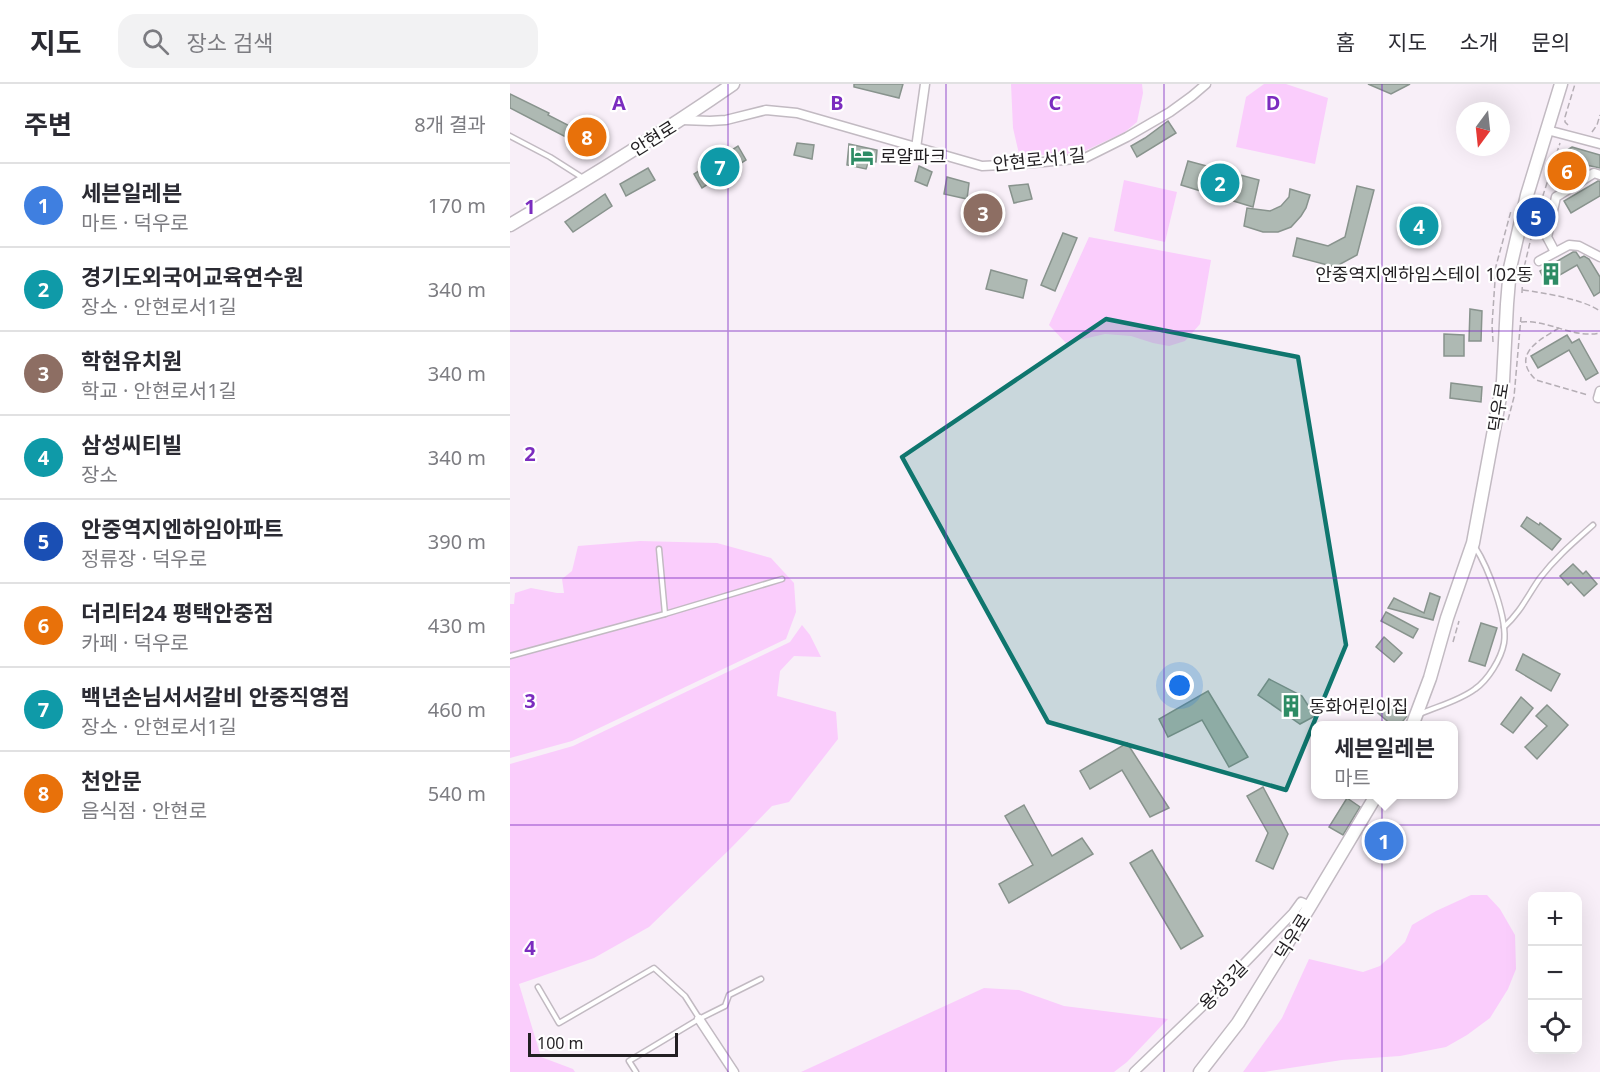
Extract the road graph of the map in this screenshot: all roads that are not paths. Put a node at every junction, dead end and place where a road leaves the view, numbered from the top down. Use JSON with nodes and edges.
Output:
{"nodes":[{"id":1,"x":733,"y":84,"type":"edge"},
{"id":2,"x":925,"y":84,"type":"edge"},
{"id":3,"x":1206,"y":84,"type":"edge"},
{"id":4,"x":1561,"y":84,"type":"edge"},
{"id":5,"x":681,"y":120,"type":"junction"},
{"id":6,"x":1547,"y":130,"type":"junction"},
{"id":7,"x":510,"y":136,"type":"edge"},
{"id":8,"x":1599,"y":141,"type":"edge"},
{"id":9,"x":916,"y":148,"type":"junction"},
{"id":10,"x":1600,"y":175,"type":"edge"},
{"id":11,"x":586,"y":180,"type":"junction"},
{"id":12,"x":510,"y":225,"type":"edge"},
{"id":13,"x":1555,"y":252,"type":"junction"},
{"id":14,"x":1600,"y":257,"type":"edge"},
{"id":15,"x":1539,"y":261,"type":"dead end"},
{"id":16,"x":1593,"y":525,"type":"dead end"},
{"id":17,"x":1473,"y":543,"type":"junction"},
{"id":18,"x":659,"y":549,"type":"dead end"},
{"id":19,"x":782,"y":579,"type":"dead end"},
{"id":20,"x":665,"y":614,"type":"junction"},
{"id":21,"x":1504,"y":628,"type":"junction"},
{"id":22,"x":510,"y":656,"type":"edge"},
{"id":23,"x":1414,"y":721,"type":"edge"},
{"id":24,"x":1375,"y":799,"type":"edge"},
{"id":25,"x":1310,"y":906,"type":"junction"},
{"id":26,"x":761,"y":978,"type":"dead end"},
{"id":27,"x":538,"y":987,"type":"dead end"},
{"id":28,"x":699,"y":1018,"type":"junction"},
{"id":29,"x":636,"y":1072,"type":"edge"},
{"id":30,"x":734,"y":1072,"type":"edge"},
{"id":31,"x":1134,"y":1072,"type":"edge"},
{"id":32,"x":1200,"y":1072,"type":"edge"}],
"edges":[{"from":1,"to":5,"type":"street","name":"안현로"},
{"from":2,"to":9,"type":"street"},
{"from":3,"to":9,"type":"street","name":"안현로서1길"},
{"from":4,"to":6,"type":"street","name":"덕우로"},
{"from":5,"to":9,"type":"street","name":"안현로서1길"},
{"from":5,"to":11,"type":"street","name":"안현로"},
{"from":6,"to":8,"type":"street"},
{"from":6,"to":17,"type":"street","name":"덕우로"},
{"from":7,"to":11,"type":"lane"},
{"from":10,"to":13,"type":"street"},
{"from":11,"to":12,"type":"street","name":"안현로"},
{"from":13,"to":14,"type":"street"},
{"from":13,"to":15,"type":"street"},
{"from":16,"to":21,"type":"lane"},
{"from":17,"to":21,"type":"lane"},
{"from":17,"to":23,"type":"street","name":"덕우로"},
{"from":18,"to":20,"type":"lane"},
{"from":19,"to":20,"type":"lane"},
{"from":20,"to":22,"type":"lane"},
{"from":21,"to":23,"type":"lane"},
{"from":24,"to":25,"type":"street","name":"덕우로"},
{"from":25,"to":31,"type":"street","name":"용성3길"},
{"from":25,"to":32,"type":"street","name":"덕우로"},
{"from":26,"to":28,"type":"lane"},
{"from":27,"to":28,"type":"lane"},
{"from":28,"to":29,"type":"lane"},
{"from":28,"to":30,"type":"street"}]}
